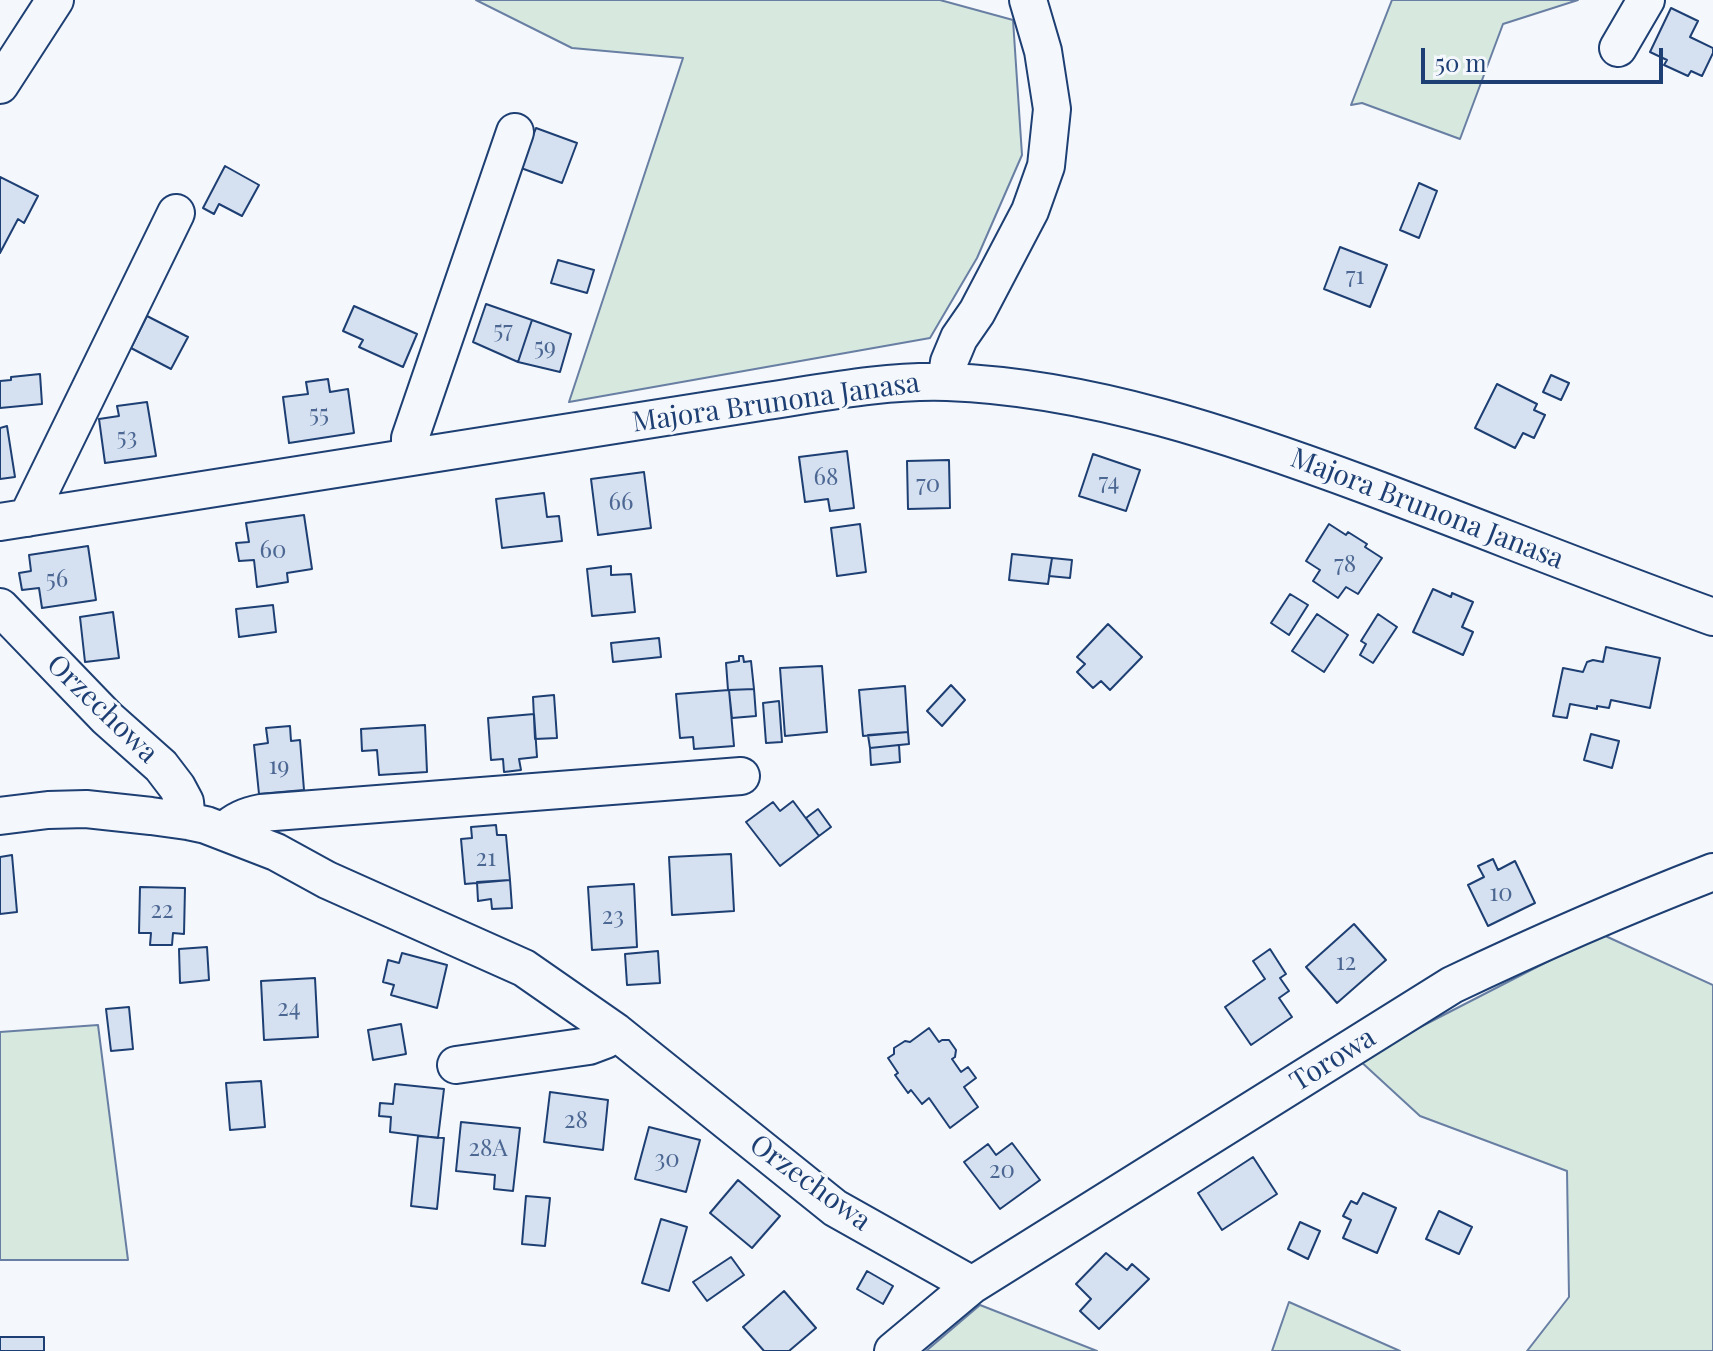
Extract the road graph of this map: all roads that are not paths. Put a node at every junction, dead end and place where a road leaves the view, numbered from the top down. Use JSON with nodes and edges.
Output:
{"nodes":[{"id":1,"x":55,"y":0,"type":"edge"},
{"id":2,"x":1028,"y":0,"type":"edge"},
{"id":3,"x":1646,"y":0,"type":"edge"},
{"id":4,"x":1618,"y":48,"type":"dead end"},
{"id":5,"x":0,"y":85,"type":"edge"},
{"id":6,"x":515,"y":132,"type":"dead end"},
{"id":7,"x":176,"y":213,"type":"dead end"},
{"id":8,"x":946,"y":382,"type":"junction"},
{"id":9,"x":410,"y":457,"type":"junction"},
{"id":10,"x":14,"y":520,"type":"edge"},
{"id":11,"x":0,"y":607,"type":"edge"},
{"id":12,"x":1713,"y":617,"type":"edge"},
{"id":13,"x":741,"y":776,"type":"dead end"},
{"id":14,"x":0,"y":816,"type":"edge"},
{"id":15,"x":187,"y":821,"type":"junction"},
{"id":16,"x":224,"y":831,"type":"junction"},
{"id":17,"x":1713,"y":872,"type":"edge"},
{"id":18,"x":616,"y":1032,"type":"junction"},
{"id":19,"x":456,"y":1065,"type":"dead end"},
{"id":20,"x":972,"y":1285,"type":"junction"},
{"id":21,"x":893,"y":1351,"type":"edge"}],
"edges":[{"from":1,"to":5,"type":"street"},
{"from":2,"to":8,"type":"street"},
{"from":3,"to":4,"type":"street"},
{"from":6,"to":9,"type":"street"},
{"from":7,"to":10,"type":"street"},
{"from":8,"to":9,"type":"street","name":"Majora Brunona Janasa"},
{"from":8,"to":12,"type":"street","name":"Majora Brunona Janasa"},
{"from":9,"to":10,"type":"street","name":"Majora Brunona Janasa"},
{"from":11,"to":15,"type":"street","name":"Orzechowa"},
{"from":13,"to":16,"type":"street"},
{"from":14,"to":15,"type":"street","name":"Orzechowa"},
{"from":15,"to":16,"type":"street","name":"Orzechowa"},
{"from":16,"to":18,"type":"street","name":"Orzechowa"},
{"from":17,"to":20,"type":"street","name":"Torowa"},
{"from":18,"to":19,"type":"street"},
{"from":18,"to":20,"type":"street","name":"Orzechowa"},
{"from":20,"to":21,"type":"street"}]}
